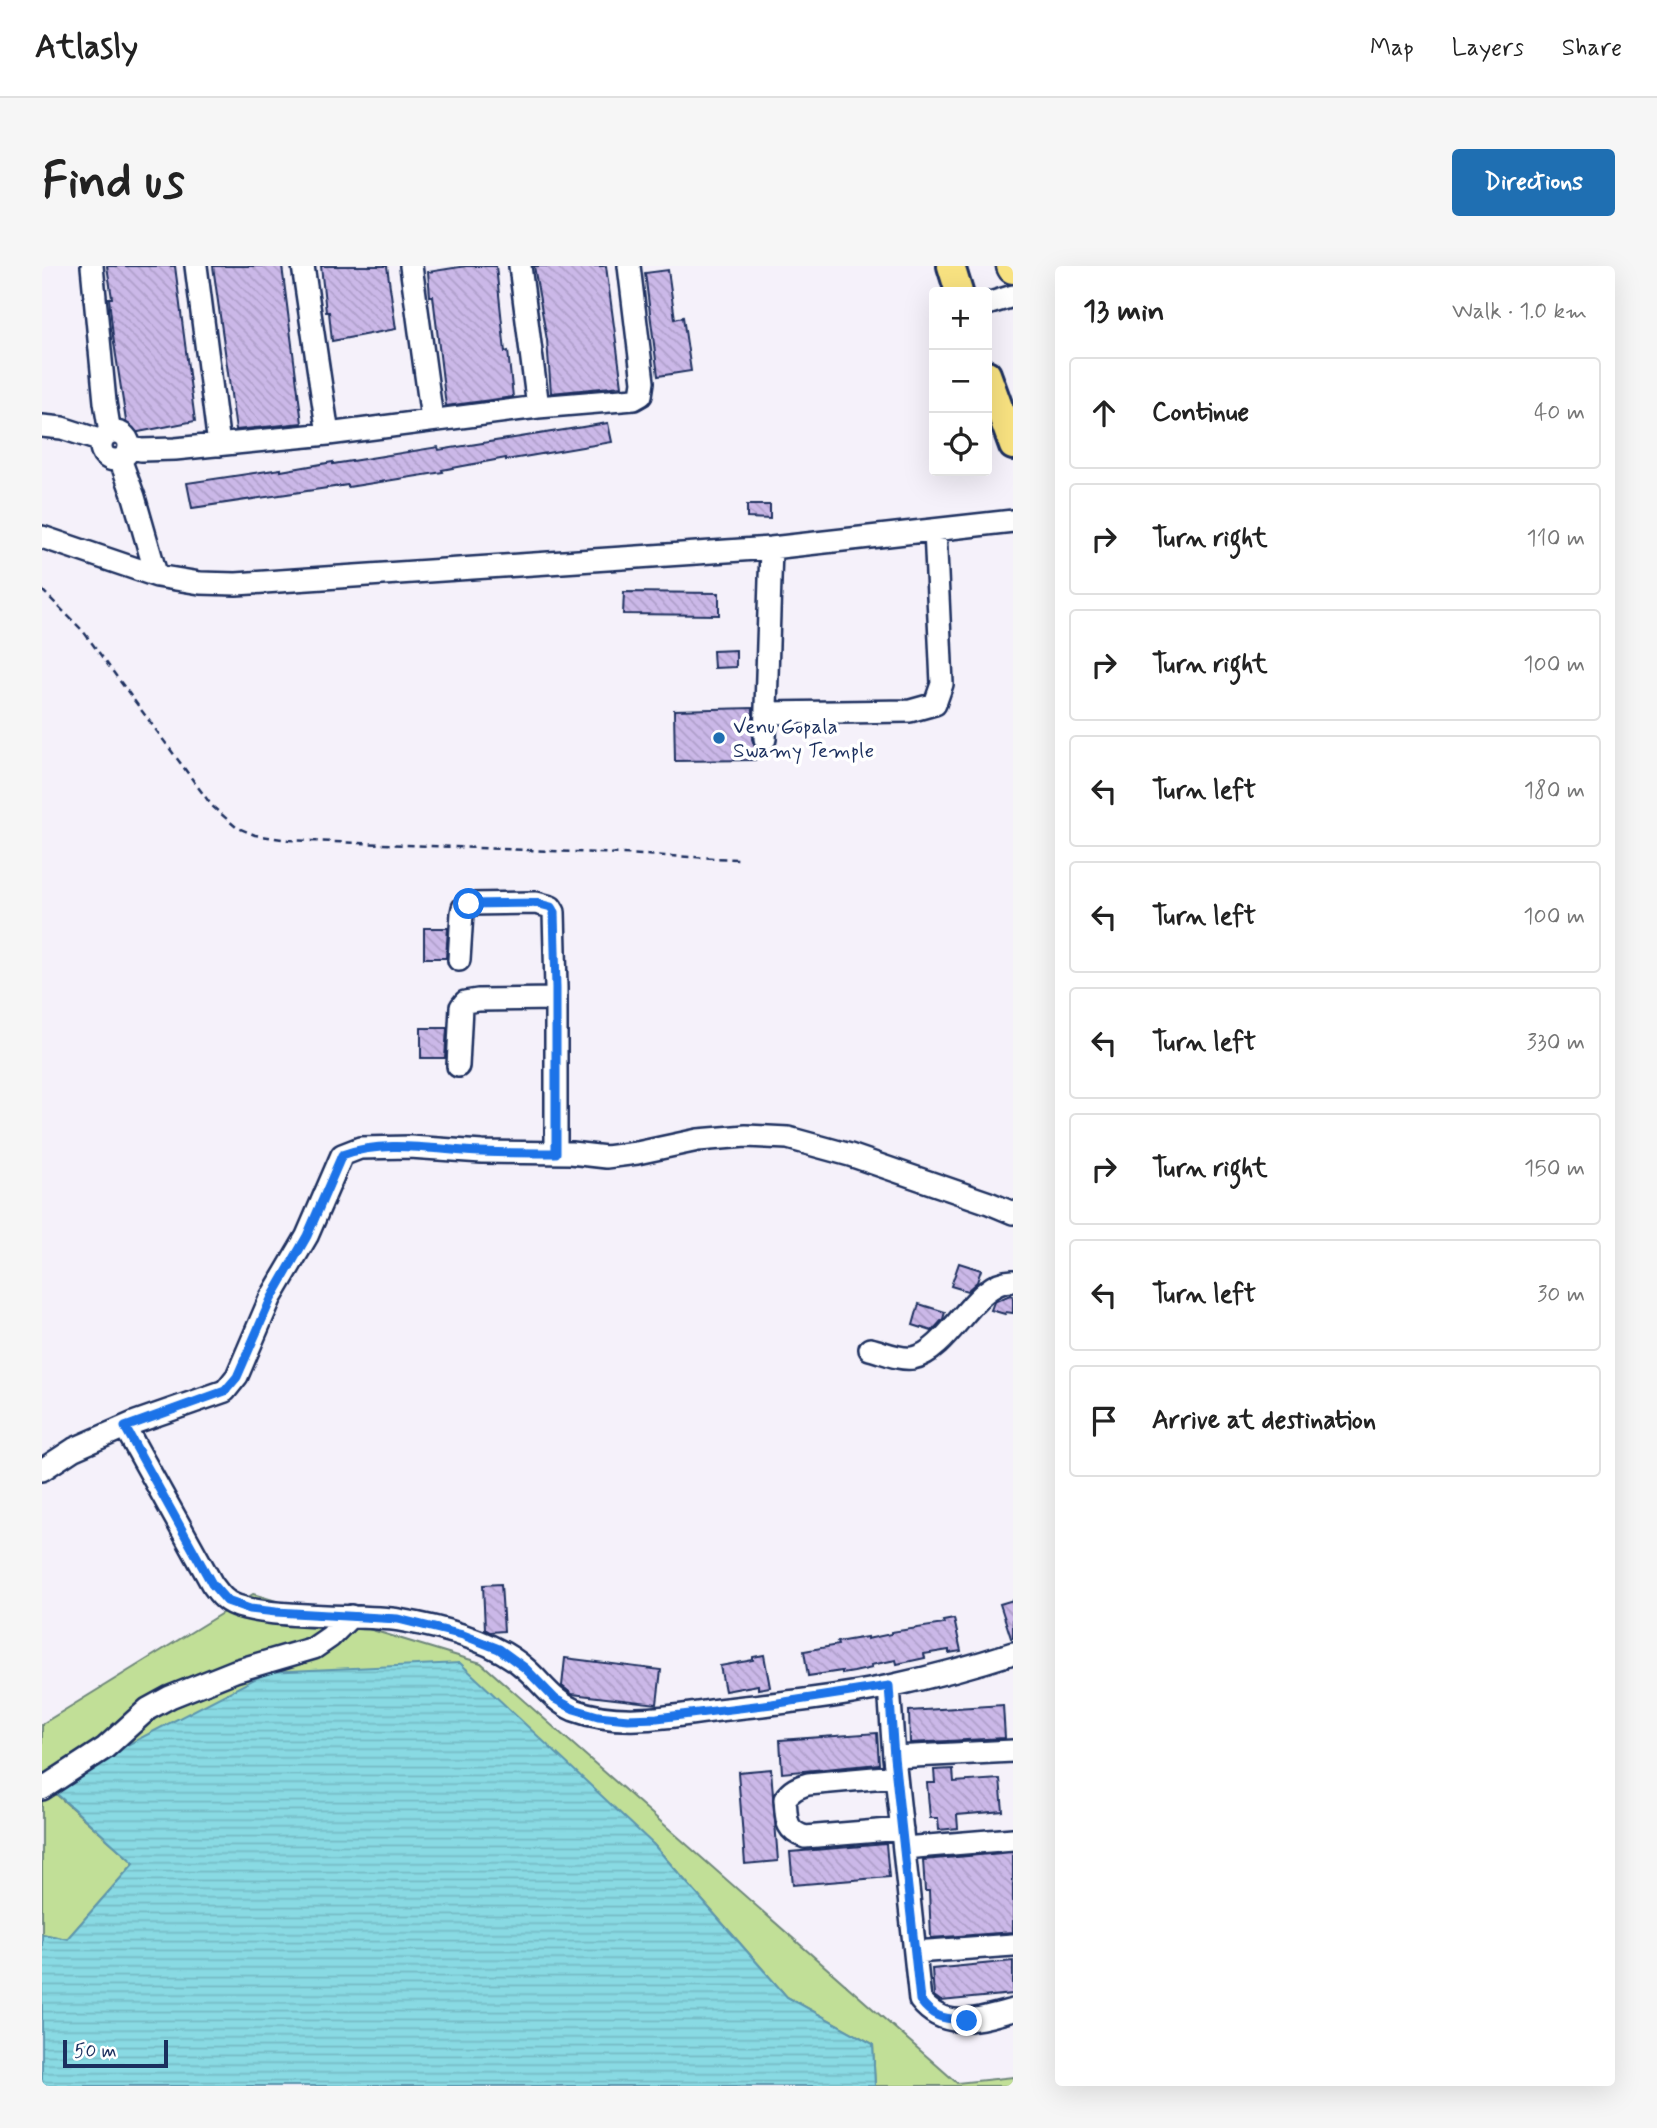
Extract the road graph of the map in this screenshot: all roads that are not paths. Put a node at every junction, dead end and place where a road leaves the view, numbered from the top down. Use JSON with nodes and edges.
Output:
{"nodes":[{"id":1,"x":92,"y":266,"type":"edge"},
{"id":2,"x":196,"y":266,"type":"edge"},
{"id":3,"x":303,"y":266,"type":"edge"},
{"id":4,"x":411,"y":266,"type":"edge"},
{"id":5,"x":520,"y":266,"type":"edge"},
{"id":6,"x":629,"y":266,"type":"edge"},
{"id":7,"x":951,"y":266,"type":"edge"},
{"id":8,"x":957,"y":287,"type":"edge"},
{"id":9,"x":1013,"y":296,"type":"edge"},
{"id":10,"x":992,"y":302,"type":"edge"},
{"id":11,"x":992,"y":388,"type":"edge"},
{"id":12,"x":538,"y":407,"type":"junction"},
{"id":13,"x":432,"y":419,"type":"junction"},
{"id":14,"x":42,"y":426,"type":"edge"},
{"id":15,"x":328,"y":434,"type":"junction"},
{"id":16,"x":106,"y":437,"type":"junction"},
{"id":17,"x":219,"y":445,"type":"junction"},
{"id":18,"x":1013,"y":446,"type":"edge"},
{"id":19,"x":125,"y":453,"type":"junction"},
{"id":20,"x":1013,"y":520,"type":"edge"},
{"id":21,"x":935,"y":530,"type":"junction"},
{"id":22,"x":42,"y":537,"type":"edge"},
{"id":23,"x":771,"y":548,"type":"junction"},
{"id":24,"x":156,"y":574,"type":"junction"},
{"id":25,"x":766,"y":713,"type":"junction"},
{"id":26,"x":765,"y":739,"type":"dead end"},
{"id":27,"x":459,"y":960,"type":"dead end"},
{"id":28,"x":556,"y":999,"type":"junction"},
{"id":29,"x":457,"y":1066,"type":"dead end"},
{"id":30,"x":556,"y":1153,"type":"junction"},
{"id":31,"x":1013,"y":1213,"type":"edge"},
{"id":32,"x":1013,"y":1281,"type":"edge"},
{"id":33,"x":870,"y":1349,"type":"dead end"},
{"id":34,"x":125,"y":1427,"type":"junction"},
{"id":35,"x":42,"y":1470,"type":"edge"},
{"id":36,"x":351,"y":1616,"type":"junction"},
{"id":37,"x":1013,"y":1653,"type":"edge"},
{"id":38,"x":889,"y":1686,"type":"junction"},
{"id":39,"x":1013,"y":1751,"type":"edge"},
{"id":40,"x":895,"y":1767,"type":"junction"},
{"id":41,"x":42,"y":1789,"type":"edge"},
{"id":42,"x":903,"y":1838,"type":"junction"},
{"id":43,"x":1013,"y":1839,"type":"edge"},
{"id":44,"x":1013,"y":1945,"type":"edge"},
{"id":45,"x":915,"y":1952,"type":"junction"},
{"id":46,"x":1013,"y":2010,"type":"edge"}],
"edges":[{"from":1,"to":16,"type":"street"},
{"from":2,"to":17,"type":"street"},
{"from":3,"to":15,"type":"street"},
{"from":4,"to":13,"type":"street"},
{"from":5,"to":12,"type":"street"},
{"from":6,"to":12,"type":"street"},
{"from":7,"to":8,"type":"main road"},
{"from":9,"to":10,"type":"street"},
{"from":11,"to":18,"type":"main road"},
{"from":12,"to":13,"type":"street"},
{"from":13,"to":15,"type":"street"},
{"from":14,"to":16,"type":"street"},
{"from":15,"to":17,"type":"street"},
{"from":16,"to":19,"type":"street"},
{"from":17,"to":19,"type":"street"},
{"from":19,"to":24,"type":"street"},
{"from":20,"to":21,"type":"street"},
{"from":21,"to":23,"type":"street"},
{"from":21,"to":25,"type":"street"},
{"from":22,"to":24,"type":"street"},
{"from":23,"to":24,"type":"street"},
{"from":23,"to":25,"type":"street"},
{"from":25,"to":26,"type":"street"},
{"from":27,"to":28,"type":"street"},
{"from":28,"to":29,"type":"street"},
{"from":28,"to":30,"type":"street"},
{"from":30,"to":31,"type":"street"},
{"from":30,"to":34,"type":"street"},
{"from":32,"to":33,"type":"street"},
{"from":34,"to":35,"type":"street"},
{"from":34,"to":36,"type":"street"},
{"from":36,"to":38,"type":"street"},
{"from":36,"to":41,"type":"street"},
{"from":37,"to":38,"type":"street"},
{"from":38,"to":40,"type":"street"},
{"from":39,"to":40,"type":"street"},
{"from":40,"to":42,"type":"street"},
{"from":40,"to":42,"type":"street"},
{"from":42,"to":43,"type":"street"},
{"from":42,"to":45,"type":"street"},
{"from":44,"to":45,"type":"street"},
{"from":45,"to":46,"type":"street"}]}
